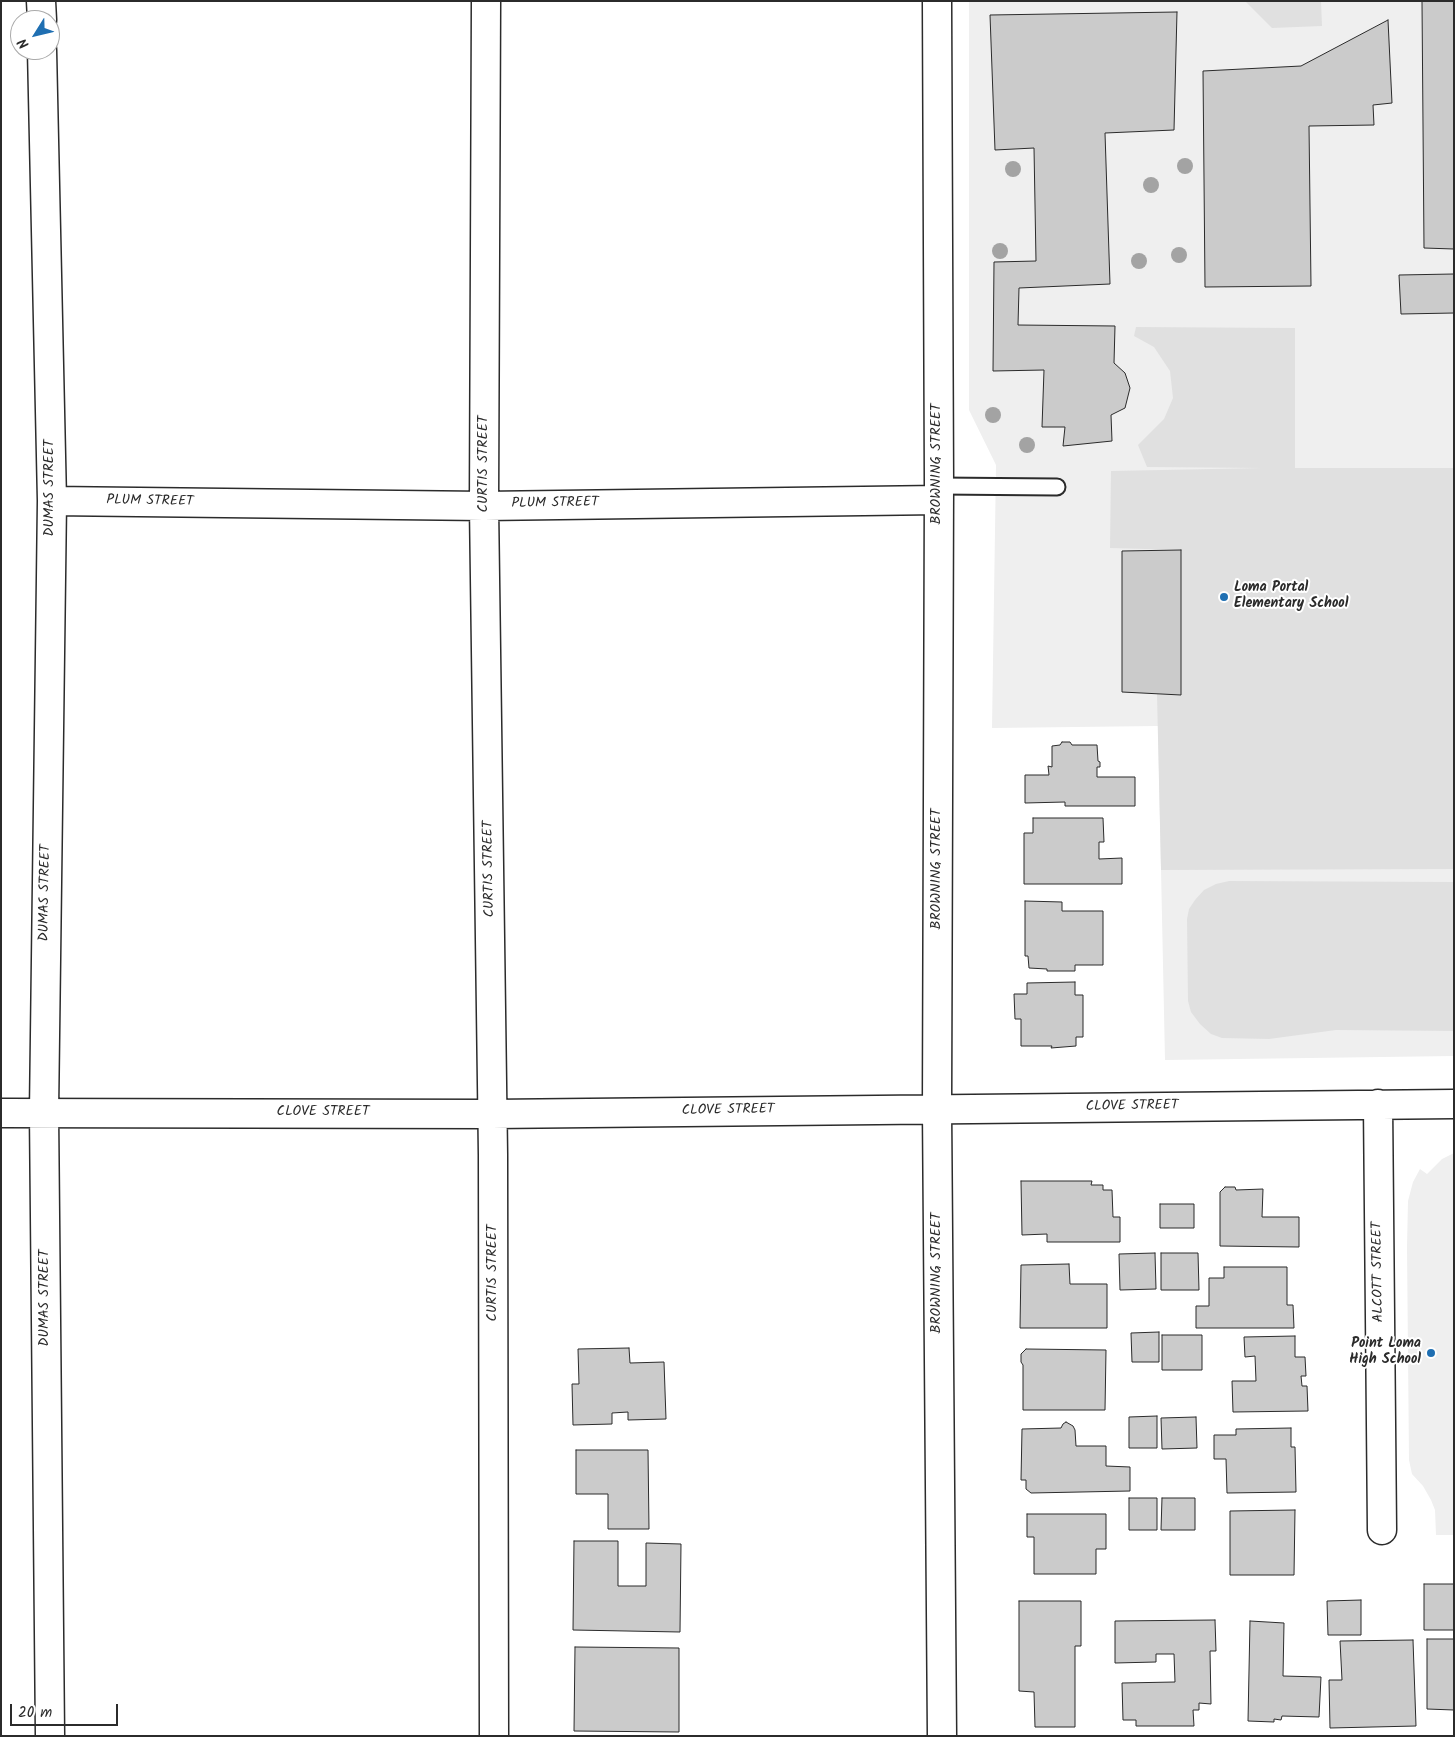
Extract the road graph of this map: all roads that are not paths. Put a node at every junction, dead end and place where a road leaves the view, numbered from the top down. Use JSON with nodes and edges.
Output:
{"nodes":[{"id":1,"x":486,"y":1,"type":"edge"},
{"id":2,"x":937,"y":1,"type":"edge"},
{"id":3,"x":42,"y":60,"type":"edge"},
{"id":4,"x":1057,"y":487,"type":"dead end"},
{"id":5,"x":939,"y":493,"type":"junction"},
{"id":6,"x":52,"y":501,"type":"junction"},
{"id":7,"x":484,"y":506,"type":"junction"},
{"id":8,"x":1378,"y":1104,"type":"junction"},
{"id":9,"x":1454,"y":1104,"type":"edge"},
{"id":10,"x":937,"y":1109,"type":"junction"},
{"id":11,"x":44,"y":1112,"type":"junction"},
{"id":12,"x":1,"y":1113,"type":"edge"},
{"id":13,"x":492,"y":1114,"type":"junction"},
{"id":14,"x":1382,"y":1530,"type":"dead end"},
{"id":15,"x":50,"y":1736,"type":"edge"},
{"id":16,"x":494,"y":1736,"type":"edge"},
{"id":17,"x":942,"y":1736,"type":"edge"}],
"edges":[{"from":1,"to":7,"type":"street","name":"CURTIS STREET"},
{"from":2,"to":5,"type":"street","name":"BROWNING STREET"},
{"from":3,"to":6,"type":"street","name":"DUMAS STREET"},
{"from":4,"to":5,"type":"lane"},
{"from":5,"to":7,"type":"street","name":"PLUM STREET"},
{"from":5,"to":10,"type":"street","name":"BROWNING STREET"},
{"from":6,"to":7,"type":"street","name":"PLUM STREET"},
{"from":6,"to":11,"type":"street","name":"DUMAS STREET"},
{"from":7,"to":13,"type":"street","name":"CURTIS STREET"},
{"from":8,"to":9,"type":"street","name":"CLOVE STREET"},
{"from":8,"to":10,"type":"street","name":"CLOVE STREET"},
{"from":8,"to":14,"type":"street","name":"ALCOTT STREET"},
{"from":10,"to":13,"type":"street","name":"CLOVE STREET"},
{"from":10,"to":17,"type":"street","name":"BROWNING STREET"},
{"from":11,"to":12,"type":"street","name":"CLOVE STREET"},
{"from":11,"to":13,"type":"street","name":"CLOVE STREET"},
{"from":11,"to":15,"type":"street","name":"DUMAS STREET"},
{"from":13,"to":16,"type":"street","name":"CURTIS STREET"}]}
